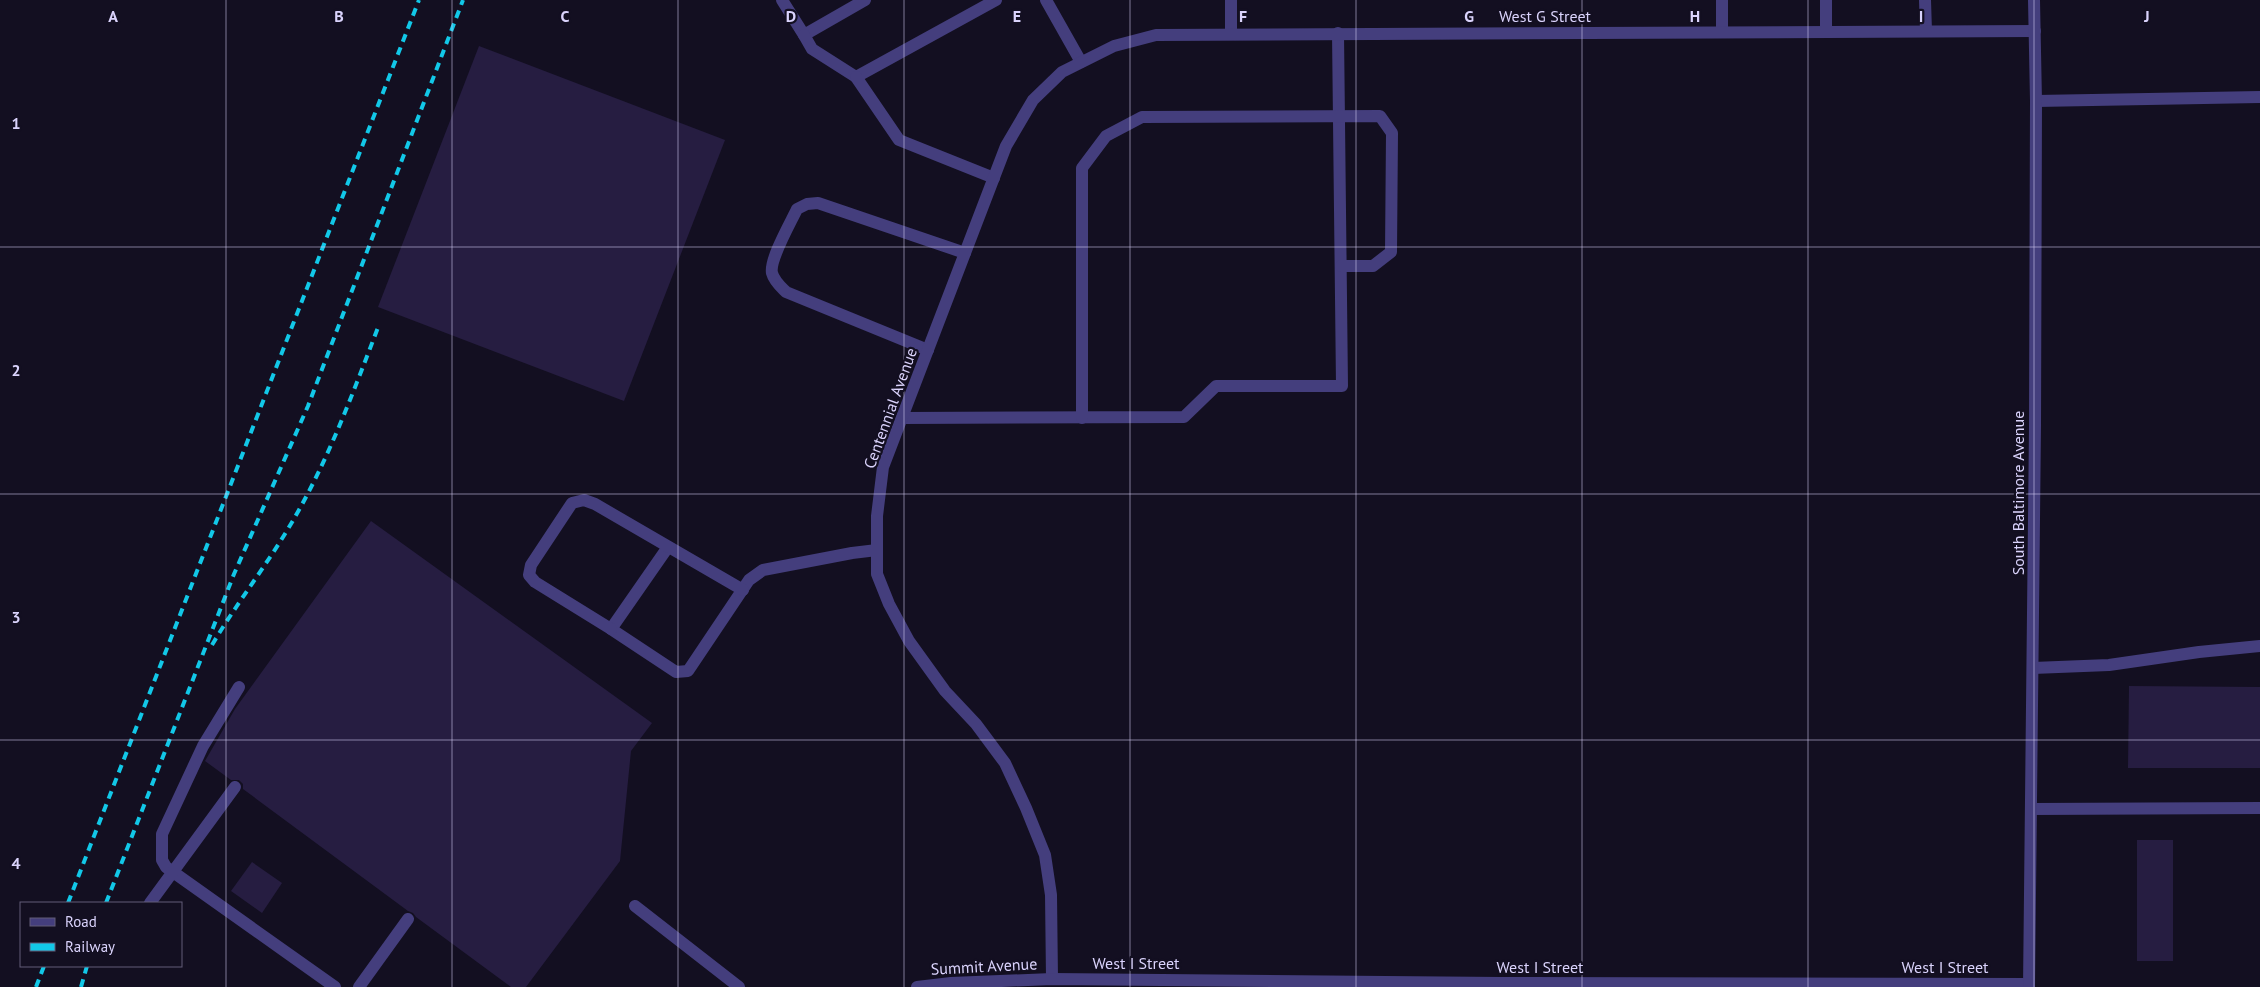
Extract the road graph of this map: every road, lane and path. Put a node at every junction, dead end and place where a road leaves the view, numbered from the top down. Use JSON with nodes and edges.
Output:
{"nodes":[{"id":1,"x":782,"y":0,"type":"edge"},
{"id":2,"x":865,"y":0,"type":"edge"},
{"id":3,"x":996,"y":0,"type":"edge"},
{"id":4,"x":1046,"y":0,"type":"edge"},
{"id":5,"x":1230,"y":0,"type":"edge"},
{"id":6,"x":1722,"y":0,"type":"edge"},
{"id":7,"x":1826,"y":0,"type":"edge"},
{"id":8,"x":1925,"y":0,"type":"edge"},
{"id":9,"x":2034,"y":0,"type":"edge"},
{"id":10,"x":1826,"y":31,"type":"junction"},
{"id":11,"x":1926,"y":31,"type":"junction"},
{"id":12,"x":2035,"y":31,"type":"junction"},
{"id":13,"x":1722,"y":32,"type":"junction"},
{"id":14,"x":1338,"y":33,"type":"junction"},
{"id":15,"x":1231,"y":34,"type":"junction"},
{"id":16,"x":804,"y":35,"type":"junction"},
{"id":17,"x":1081,"y":62,"type":"junction"},
{"id":18,"x":1062,"y":72,"type":"joint"},
{"id":19,"x":856,"y":77,"type":"junction"},
{"id":20,"x":2260,"y":97,"type":"edge"},
{"id":21,"x":2036,"y":101,"type":"junction"},
{"id":22,"x":1340,"y":116,"type":"junction"},
{"id":23,"x":994,"y":178,"type":"junction"},
{"id":24,"x":965,"y":253,"type":"junction"},
{"id":25,"x":1341,"y":266,"type":"junction"},
{"id":26,"x":928,"y":350,"type":"junction"},
{"id":27,"x":902,"y":418,"type":"junction"},
{"id":28,"x":1082,"y":418,"type":"junction"},
{"id":29,"x":668,"y":547,"type":"junction"},
{"id":30,"x":877,"y":550,"type":"junction"},
{"id":31,"x":743,"y":590,"type":"junction"},
{"id":32,"x":611,"y":629,"type":"junction"},
{"id":33,"x":2260,"y":646,"type":"edge"},
{"id":34,"x":2033,"y":668,"type":"junction"},
{"id":35,"x":239,"y":687,"type":"dead end"},
{"id":36,"x":235,"y":787,"type":"dead end"},
{"id":37,"x":2260,"y":808,"type":"edge"},
{"id":38,"x":2032,"y":809,"type":"junction"},
{"id":39,"x":173,"y":871,"type":"junction"},
{"id":40,"x":151,"y":902,"type":"edge"},
{"id":41,"x":635,"y":906,"type":"dead end"},
{"id":42,"x":408,"y":919,"type":"dead end"},
{"id":43,"x":1052,"y":979,"type":"junction"},
{"id":44,"x":1078,"y":983,"type":"edge"},
{"id":45,"x":1126,"y":983,"type":"edge"},
{"id":46,"x":951,"y":985,"type":"edge"},
{"id":47,"x":2029,"y":985,"type":"edge"},
{"id":48,"x":335,"y":987,"type":"edge"},
{"id":49,"x":359,"y":987,"type":"edge"},
{"id":50,"x":739,"y":987,"type":"edge"},
{"id":51,"x":917,"y":987,"type":"edge"}],
"edges":[{"from":1,"to":16,"type":"street"},
{"from":2,"to":16,"type":"street"},
{"from":3,"to":19,"type":"street"},
{"from":4,"to":17,"type":"street"},
{"from":5,"to":15,"type":"street"},
{"from":6,"to":13,"type":"street"},
{"from":7,"to":10,"type":"street"},
{"from":8,"to":11,"type":"street"},
{"from":9,"to":12,"type":"street","name":"South Baltimore Avenue"},
{"from":10,"to":11,"type":"street","name":"West G Street"},
{"from":10,"to":13,"type":"street","name":"West G Street"},
{"from":11,"to":12,"type":"street","name":"West G Street"},
{"from":12,"to":21,"type":"street","name":"South Baltimore Avenue"},
{"from":13,"to":14,"type":"street","name":"West G Street"},
{"from":14,"to":15,"type":"street","name":"West G Street"},
{"from":14,"to":22,"type":"street"},
{"from":15,"to":17,"type":"street","name":"West G Street"},
{"from":16,"to":19,"type":"street"},
{"from":17,"to":18,"type":"street","name":"West G Street"},
{"from":18,"to":23,"type":"street","name":"Centennial Avenue"},
{"from":19,"to":23,"type":"street"},
{"from":20,"to":21,"type":"street"},
{"from":21,"to":34,"type":"street","name":"South Baltimore Avenue"},
{"from":22,"to":25,"type":"street"},
{"from":22,"to":25,"type":"street"},
{"from":22,"to":28,"type":"street"},
{"from":23,"to":24,"type":"street","name":"Centennial Avenue"},
{"from":24,"to":26,"type":"street","name":"Centennial Avenue"},
{"from":24,"to":26,"type":"street"},
{"from":25,"to":28,"type":"street"},
{"from":26,"to":27,"type":"street","name":"Centennial Avenue"},
{"from":27,"to":28,"type":"street"},
{"from":27,"to":30,"type":"street","name":"Centennial Avenue"},
{"from":29,"to":31,"type":"street"},
{"from":29,"to":32,"type":"street"},
{"from":29,"to":32,"type":"street"},
{"from":30,"to":31,"type":"street"},
{"from":30,"to":43,"type":"street","name":"Centennial Avenue"},
{"from":31,"to":32,"type":"street"},
{"from":33,"to":34,"type":"street"},
{"from":34,"to":38,"type":"street","name":"South Baltimore Avenue"},
{"from":35,"to":39,"type":"street"},
{"from":36,"to":39,"type":"street"},
{"from":37,"to":38,"type":"street"},
{"from":38,"to":47,"type":"street","name":"South Baltimore Avenue"},
{"from":39,"to":40,"type":"street"},
{"from":39,"to":48,"type":"street"},
{"from":41,"to":50,"type":"street"},
{"from":42,"to":49,"type":"street"},
{"from":43,"to":44,"type":"street","name":"West I Street"},
{"from":43,"to":46,"type":"street","name":"Summit Avenue"},
{"from":44,"to":45,"type":"street","name":"West I Street"},
{"from":45,"to":47,"type":"street","name":"West I Street"},
{"from":46,"to":51,"type":"street","name":"Summit Avenue"}]}
